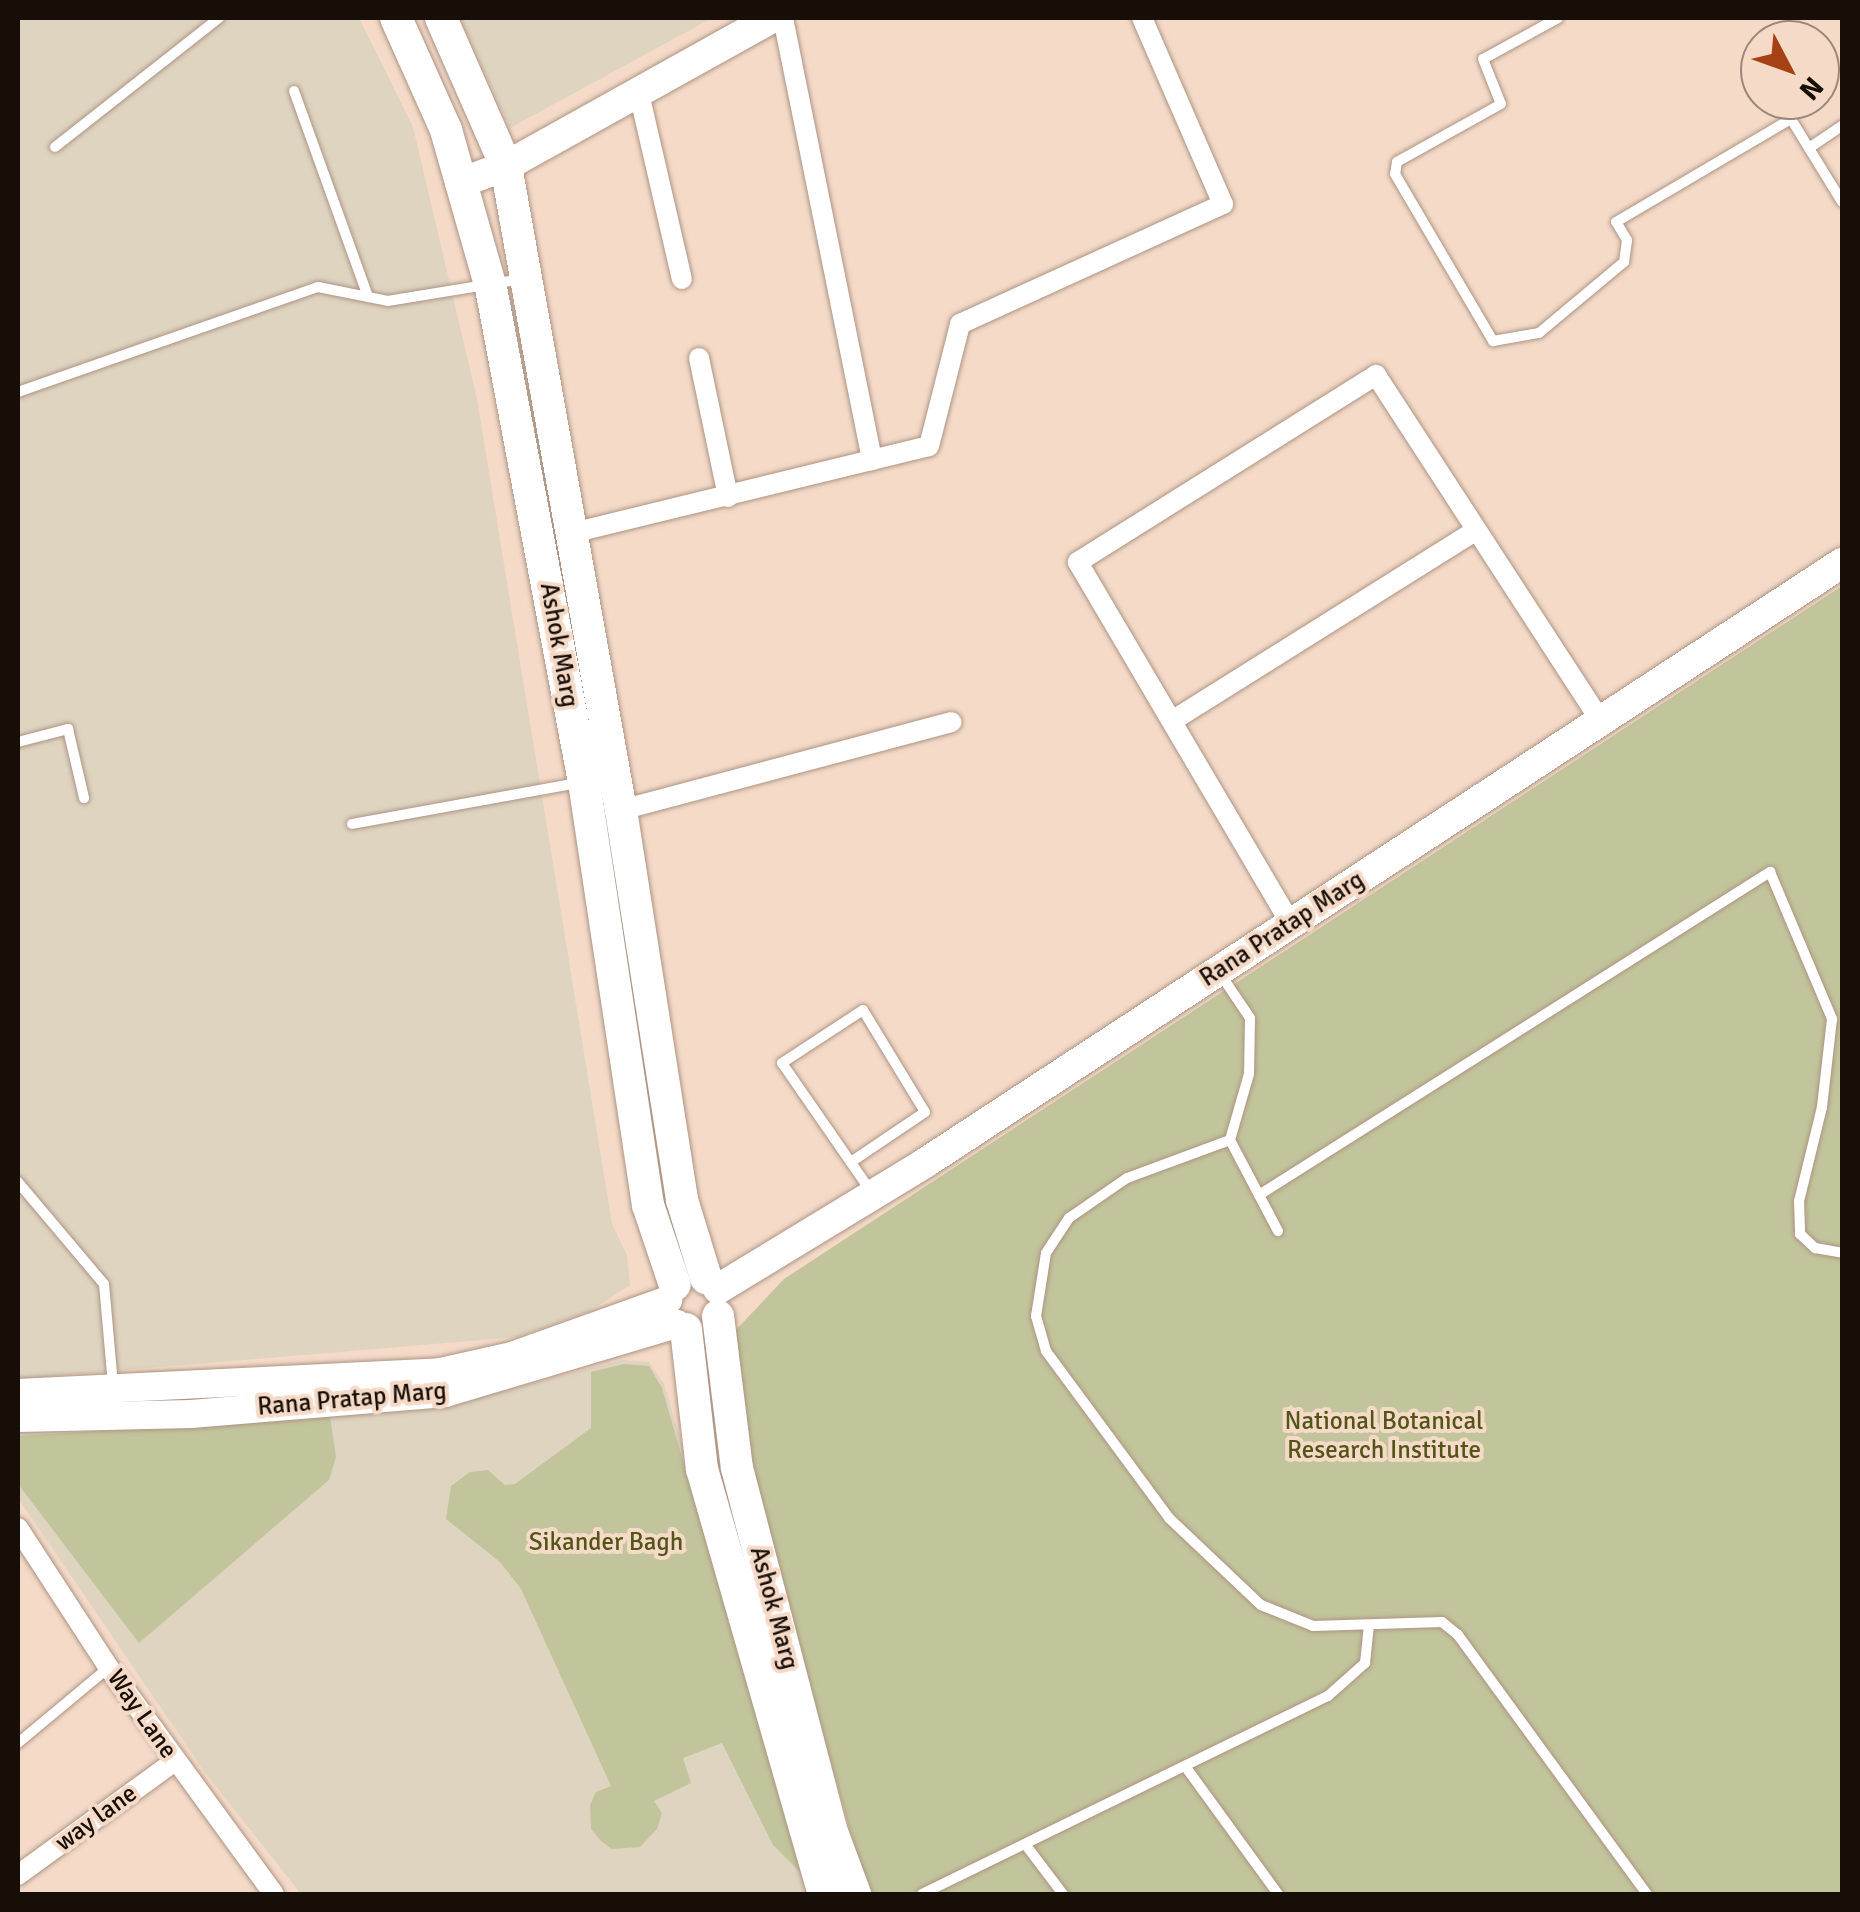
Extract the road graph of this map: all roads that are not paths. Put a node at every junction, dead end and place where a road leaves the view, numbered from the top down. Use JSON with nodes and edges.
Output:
{"nodes":[{"id":1,"x":219,"y":18,"type":"edge"},
{"id":2,"x":396,"y":18,"type":"edge"},
{"id":3,"x":441,"y":18,"type":"edge"},
{"id":4,"x":772,"y":18,"type":"edge"},
{"id":5,"x":782,"y":18,"type":"edge"},
{"id":6,"x":1142,"y":18,"type":"edge"},
{"id":7,"x":1558,"y":18,"type":"edge"},
{"id":8,"x":638,"y":88,"type":"junction"},
{"id":9,"x":294,"y":91,"type":"dead end"},
{"id":10,"x":1842,"y":126,"type":"edge"},
{"id":11,"x":55,"y":147,"type":"dead end"},
{"id":12,"x":1809,"y":148,"type":"junction"},
{"id":13,"x":506,"y":166,"type":"junction"},
{"id":14,"x":460,"y":183,"type":"junction"},
{"id":15,"x":1842,"y":202,"type":"edge"},
{"id":16,"x":529,"y":278,"type":"junction"},
{"id":17,"x":682,"y":279,"type":"dead end"},
{"id":18,"x":491,"y":288,"type":"junction"},
{"id":19,"x":368,"y":297,"type":"junction"},
{"id":20,"x":698,"y":358,"type":"dead end"},
{"id":21,"x":18,"y":392,"type":"edge"},
{"id":22,"x":872,"y":460,"type":"junction"},
{"id":23,"x":728,"y":497,"type":"junction"},
{"id":24,"x":1476,"y":530,"type":"junction"},
{"id":25,"x":572,"y":534,"type":"junction"},
{"id":26,"x":1842,"y":563,"type":"edge"},
{"id":27,"x":1172,"y":721,"type":"junction"},
{"id":28,"x":952,"y":722,"type":"dead end"},
{"id":29,"x":1601,"y":722,"type":"junction"},
{"id":30,"x":18,"y":742,"type":"edge"},
{"id":31,"x":584,"y":782,"type":"junction"},
{"id":32,"x":84,"y":798,"type":"dead end"},
{"id":33,"x":621,"y":810,"type":"junction"},
{"id":34,"x":352,"y":824,"type":"dead end"},
{"id":35,"x":1291,"y":924,"type":"junction"},
{"id":36,"x":1218,"y":972,"type":"junction"},
{"id":37,"x":1230,"y":1140,"type":"junction"},
{"id":38,"x":851,"y":1162,"type":"junction"},
{"id":39,"x":18,"y":1182,"type":"edge"},
{"id":40,"x":873,"y":1195,"type":"junction"},
{"id":41,"x":1259,"y":1195,"type":"junction"},
{"id":42,"x":1278,"y":1231,"type":"dead end"},
{"id":43,"x":1842,"y":1253,"type":"edge"},
{"id":44,"x":692,"y":1303,"type":"junction"},
{"id":45,"x":114,"y":1388,"type":"junction"},
{"id":46,"x":18,"y":1393,"type":"edge"},
{"id":47,"x":18,"y":1418,"type":"edge"},
{"id":48,"x":18,"y":1528,"type":"edge"},
{"id":49,"x":1369,"y":1625,"type":"junction"},
{"id":50,"x":109,"y":1668,"type":"junction"},
{"id":51,"x":18,"y":1742,"type":"edge"},
{"id":52,"x":175,"y":1761,"type":"junction"},
{"id":53,"x":1185,"y":1766,"type":"junction"},
{"id":54,"x":1025,"y":1844,"type":"junction"},
{"id":55,"x":18,"y":1874,"type":"edge"},
{"id":56,"x":274,"y":1894,"type":"edge"},
{"id":57,"x":829,"y":1894,"type":"edge"},
{"id":58,"x":922,"y":1894,"type":"edge"},
{"id":59,"x":1063,"y":1894,"type":"edge"},
{"id":60,"x":1278,"y":1894,"type":"edge"},
{"id":61,"x":1647,"y":1894,"type":"edge"}],
"edges":[{"from":1,"to":11,"type":"lane"},
{"from":2,"to":14,"type":"main road","name":"Ashok Marg"},
{"from":3,"to":13,"type":"main road","name":"Ashok Marg"},
{"from":4,"to":8,"type":"main road"},
{"from":5,"to":22,"type":"street"},
{"from":6,"to":22,"type":"street"},
{"from":7,"to":12,"type":"lane"},
{"from":8,"to":13,"type":"main road"},
{"from":8,"to":17,"type":"street"},
{"from":9,"to":19,"type":"lane"},
{"from":10,"to":12,"type":"lane"},
{"from":12,"to":15,"type":"lane"},
{"from":13,"to":14,"type":"main road"},
{"from":13,"to":16,"type":"main road","name":"Ashok Marg"},
{"from":14,"to":18,"type":"main road","name":"Ashok Marg"},
{"from":16,"to":18,"type":"lane"},
{"from":16,"to":25,"type":"main road","name":"Ashok Marg"},
{"from":18,"to":19,"type":"lane"},
{"from":18,"to":31,"type":"main road","name":"Ashok Marg"},
{"from":19,"to":21,"type":"lane"},
{"from":20,"to":23,"type":"street"},
{"from":22,"to":23,"type":"street"},
{"from":23,"to":25,"type":"street"},
{"from":24,"to":27,"type":"street"},
{"from":24,"to":27,"type":"street"},
{"from":24,"to":29,"type":"street"},
{"from":25,"to":33,"type":"main road","name":"Ashok Marg"},
{"from":26,"to":29,"type":"main road","name":"Rana Pratap Marg"},
{"from":27,"to":35,"type":"street"},
{"from":28,"to":33,"type":"street"},
{"from":29,"to":35,"type":"main road","name":"Rana Pratap Marg"},
{"from":30,"to":32,"type":"lane"},
{"from":31,"to":34,"type":"lane"},
{"from":31,"to":44,"type":"main road","name":"Ashok Marg"},
{"from":33,"to":44,"type":"main road","name":"Ashok Marg"},
{"from":35,"to":36,"type":"main road","name":"Rana Pratap Marg"},
{"from":36,"to":37,"type":"lane"},
{"from":36,"to":40,"type":"main road","name":"Rana Pratap Marg"},
{"from":37,"to":41,"type":"lane"},
{"from":37,"to":49,"type":"lane"},
{"from":38,"to":38,"type":"lane"},
{"from":38,"to":40,"type":"lane"},
{"from":39,"to":45,"type":"lane"},
{"from":40,"to":44,"type":"main road","name":"Rana Pratap Marg"},
{"from":41,"to":42,"type":"lane"},
{"from":41,"to":43,"type":"lane"},
{"from":44,"to":45,"type":"street","name":"Rana Pratap Marg"},
{"from":44,"to":47,"type":"street","name":"Rana Pratap Marg"},
{"from":44,"to":57,"type":"main road","name":"Ashok Marg"},
{"from":45,"to":46,"type":"street","name":"Rana Pratap Marg"},
{"from":48,"to":50,"type":"street","name":"Way Lane"},
{"from":49,"to":53,"type":"lane"},
{"from":49,"to":61,"type":"lane"},
{"from":50,"to":51,"type":"lane"},
{"from":50,"to":52,"type":"street","name":"Way Lane"},
{"from":52,"to":55,"type":"street","name":"way lane"},
{"from":52,"to":56,"type":"street","name":"Way Lane"},
{"from":53,"to":54,"type":"lane"},
{"from":53,"to":60,"type":"lane"},
{"from":54,"to":58,"type":"lane"},
{"from":54,"to":59,"type":"lane"}]}
